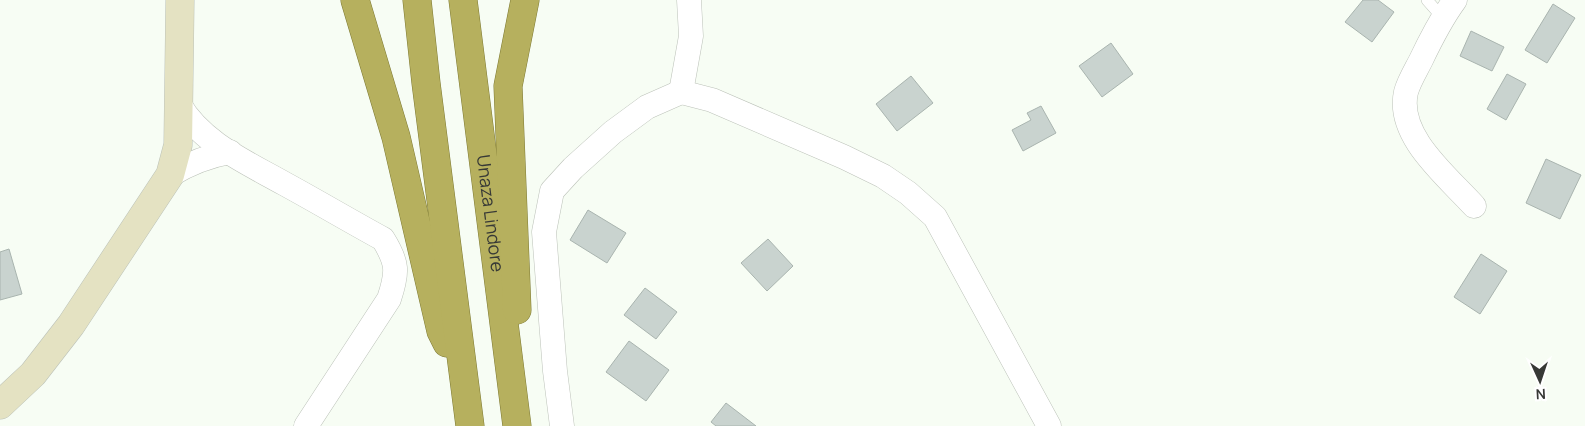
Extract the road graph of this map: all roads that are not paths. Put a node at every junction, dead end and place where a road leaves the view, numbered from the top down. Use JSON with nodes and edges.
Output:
{"nodes":[{"id":1,"x":355,"y":0,"type":"edge"},
{"id":2,"x":417,"y":0,"type":"edge"},
{"id":3,"x":463,"y":0,"type":"edge"},
{"id":4,"x":525,"y":0,"type":"edge"},
{"id":5,"x":689,"y":0,"type":"edge"},
{"id":6,"x":178,"y":2,"type":"edge"},
{"id":7,"x":1441,"y":6,"type":"edge"},
{"id":8,"x":682,"y":92,"type":"junction"},
{"id":9,"x":179,"y":104,"type":"junction"},
{"id":10,"x":230,"y":152,"type":"junction"},
{"id":11,"x":170,"y":176,"type":"junction"},
{"id":12,"x":1474,"y":206,"type":"dead end"},
{"id":13,"x":512,"y":384,"type":"junction"},
{"id":14,"x":465,"y":386,"type":"junction"},
{"id":15,"x":0,"y":405,"type":"edge"},
{"id":16,"x":306,"y":426,"type":"edge"},
{"id":17,"x":470,"y":426,"type":"edge"},
{"id":18,"x":517,"y":426,"type":"edge"},
{"id":19,"x":562,"y":426,"type":"edge"},
{"id":20,"x":1049,"y":426,"type":"edge"}],
"edges":[{"from":1,"to":14,"type":"highway"},
{"from":2,"to":14,"type":"highway"},
{"from":3,"to":13,"type":"highway","name":"Unaza Lindore"},
{"from":4,"to":13,"type":"highway"},
{"from":5,"to":8,"type":"street"},
{"from":6,"to":9,"type":"main road"},
{"from":7,"to":12,"type":"street"},
{"from":8,"to":19,"type":"street"},
{"from":8,"to":20,"type":"street"},
{"from":9,"to":10,"type":"street"},
{"from":9,"to":11,"type":"main road"},
{"from":10,"to":11,"type":"street"},
{"from":10,"to":16,"type":"street"},
{"from":11,"to":15,"type":"main road"},
{"from":13,"to":18,"type":"highway","name":"Unaza Lindore"},
{"from":14,"to":17,"type":"highway"}]}
